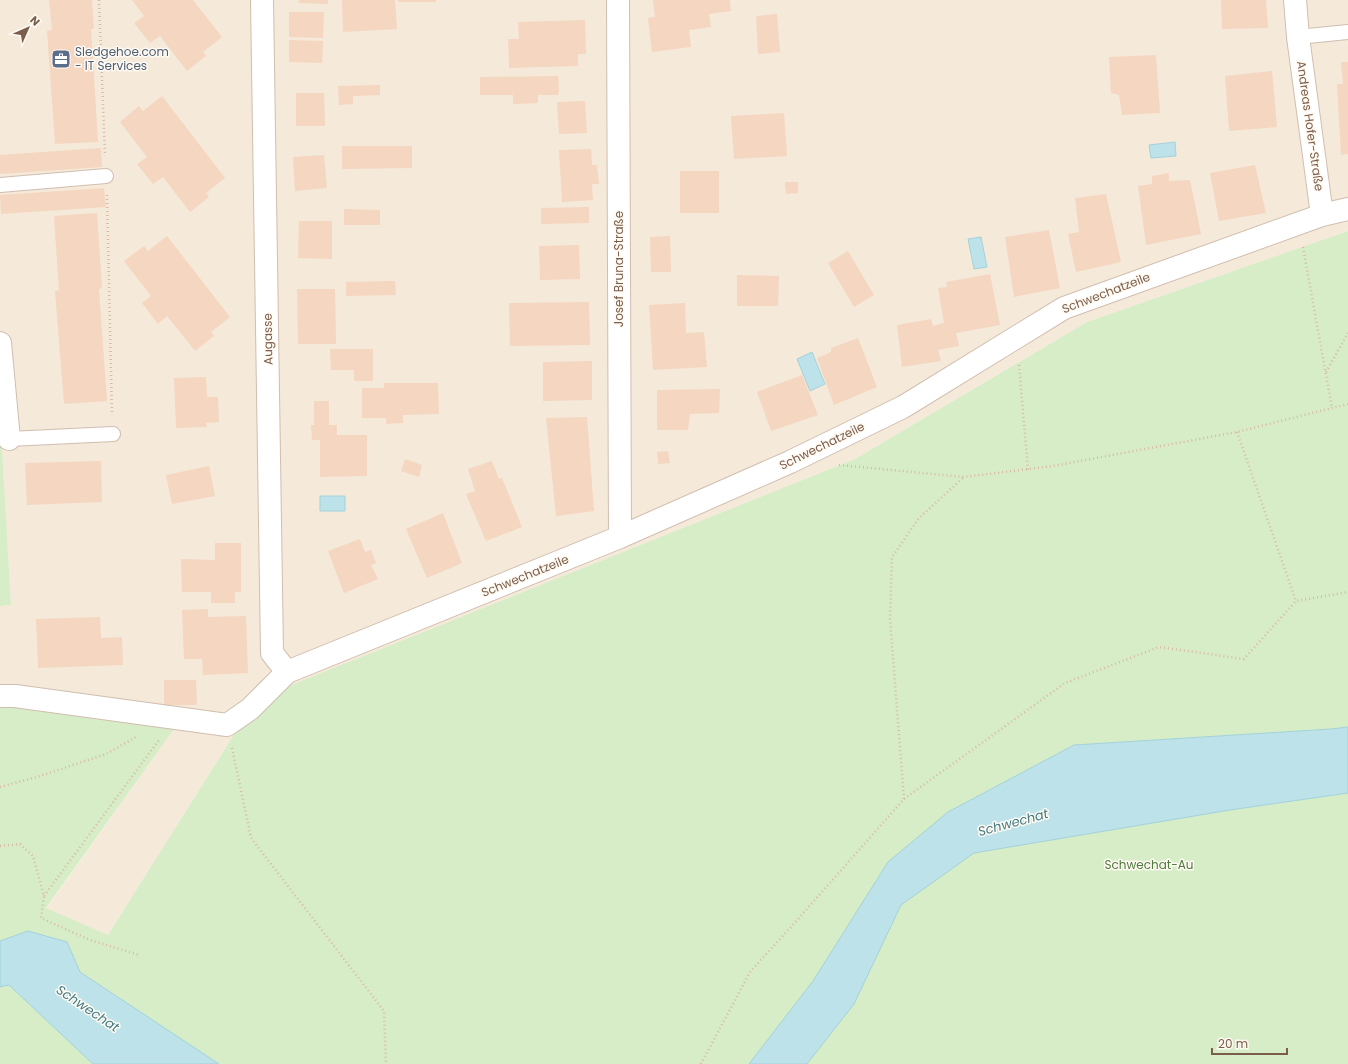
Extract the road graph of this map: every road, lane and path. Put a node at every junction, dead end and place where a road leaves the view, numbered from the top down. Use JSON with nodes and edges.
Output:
{"nodes":[{"id":1,"x":99,"y":0,"type":"edge"},
{"id":2,"x":262,"y":0,"type":"edge"},
{"id":3,"x":618,"y":0,"type":"edge"},
{"id":4,"x":1295,"y":0,"type":"edge"},
{"id":5,"x":1348,"y":32,"type":"edge"},
{"id":6,"x":1298,"y":37,"type":"junction"},
{"id":7,"x":106,"y":176,"type":"junction"},
{"id":8,"x":0,"y":185,"type":"edge"},
{"id":9,"x":1348,"y":208,"type":"edge"},
{"id":10,"x":1322,"y":215,"type":"junction"},
{"id":11,"x":1299,"y":223,"type":"junction"},
{"id":12,"x":1348,"y":333,"type":"edge"},
{"id":13,"x":1016,"y":337,"type":"junction"},
{"id":14,"x":0,"y":343,"type":"edge"},
{"id":15,"x":1326,"y":372,"type":"junction"},
{"id":16,"x":1348,"y":404,"type":"edge"},
{"id":17,"x":1332,"y":408,"type":"junction"},
{"id":18,"x":1237,"y":432,"type":"junction"},
{"id":19,"x":113,"y":434,"type":"joint"},
{"id":20,"x":9,"y":439,"type":"joint"},
{"id":21,"x":837,"y":465,"type":"dead end"},
{"id":22,"x":1028,"y":470,"type":"junction"},
{"id":23,"x":964,"y":477,"type":"junction"},
{"id":24,"x":620,"y":537,"type":"junction"},
{"id":25,"x":1348,"y":592,"type":"edge"},
{"id":26,"x":1296,"y":601,"type":"junction"},
{"id":27,"x":287,"y":672,"type":"junction"},
{"id":28,"x":0,"y":696,"type":"edge"},
{"id":29,"x":174,"y":718,"type":"junction"},
{"id":30,"x":227,"y":725,"type":"junction"},
{"id":31,"x":138,"y":736,"type":"dead end"},
{"id":32,"x":0,"y":787,"type":"edge"},
{"id":33,"x":904,"y":799,"type":"junction"},
{"id":34,"x":0,"y":846,"type":"edge"},
{"id":35,"x":44,"y":896,"type":"junction"},
{"id":36,"x":139,"y":955,"type":"dead end"},
{"id":37,"x":386,"y":1064,"type":"edge"},
{"id":38,"x":701,"y":1064,"type":"edge"}],
"edges":[{"from":1,"to":7,"type":"path"},
{"from":2,"to":27,"type":"street","name":"Augasse"},
{"from":3,"to":24,"type":"street","name":"Josef Bruna-Straße"},
{"from":4,"to":6,"type":"street","name":"Andreas Hofer-Straße"},
{"from":5,"to":6,"type":"lane"},
{"from":6,"to":10,"type":"street","name":"Andreas Hofer-Straße"},
{"from":7,"to":8,"type":"lane"},
{"from":7,"to":19,"type":"path"},
{"from":9,"to":10,"type":"street","name":"Schwechatzeile"},
{"from":10,"to":11,"type":"street","name":"Schwechatzeile"},
{"from":11,"to":13,"type":"street","name":"Schwechatzeile"},
{"from":11,"to":15,"type":"path"},
{"from":12,"to":15,"type":"path"},
{"from":13,"to":22,"type":"path"},
{"from":13,"to":24,"type":"street","name":"Schwechatzeile"},
{"from":14,"to":20,"type":"street"},
{"from":15,"to":17,"type":"path"},
{"from":16,"to":17,"type":"path"},
{"from":17,"to":18,"type":"path"},
{"from":18,"to":22,"type":"path"},
{"from":18,"to":26,"type":"path"},
{"from":19,"to":20,"type":"lane"},
{"from":21,"to":23,"type":"path"},
{"from":22,"to":23,"type":"path"},
{"from":23,"to":33,"type":"path"},
{"from":24,"to":27,"type":"street","name":"Schwechatzeile"},
{"from":25,"to":26,"type":"path"},
{"from":26,"to":33,"type":"path"},
{"from":27,"to":30,"type":"street"},
{"from":28,"to":29,"type":"street"},
{"from":29,"to":30,"type":"street"},
{"from":29,"to":35,"type":"path"},
{"from":30,"to":37,"type":"path"},
{"from":31,"to":32,"type":"path"},
{"from":33,"to":38,"type":"path"},
{"from":34,"to":35,"type":"path"},
{"from":35,"to":36,"type":"path"}]}
